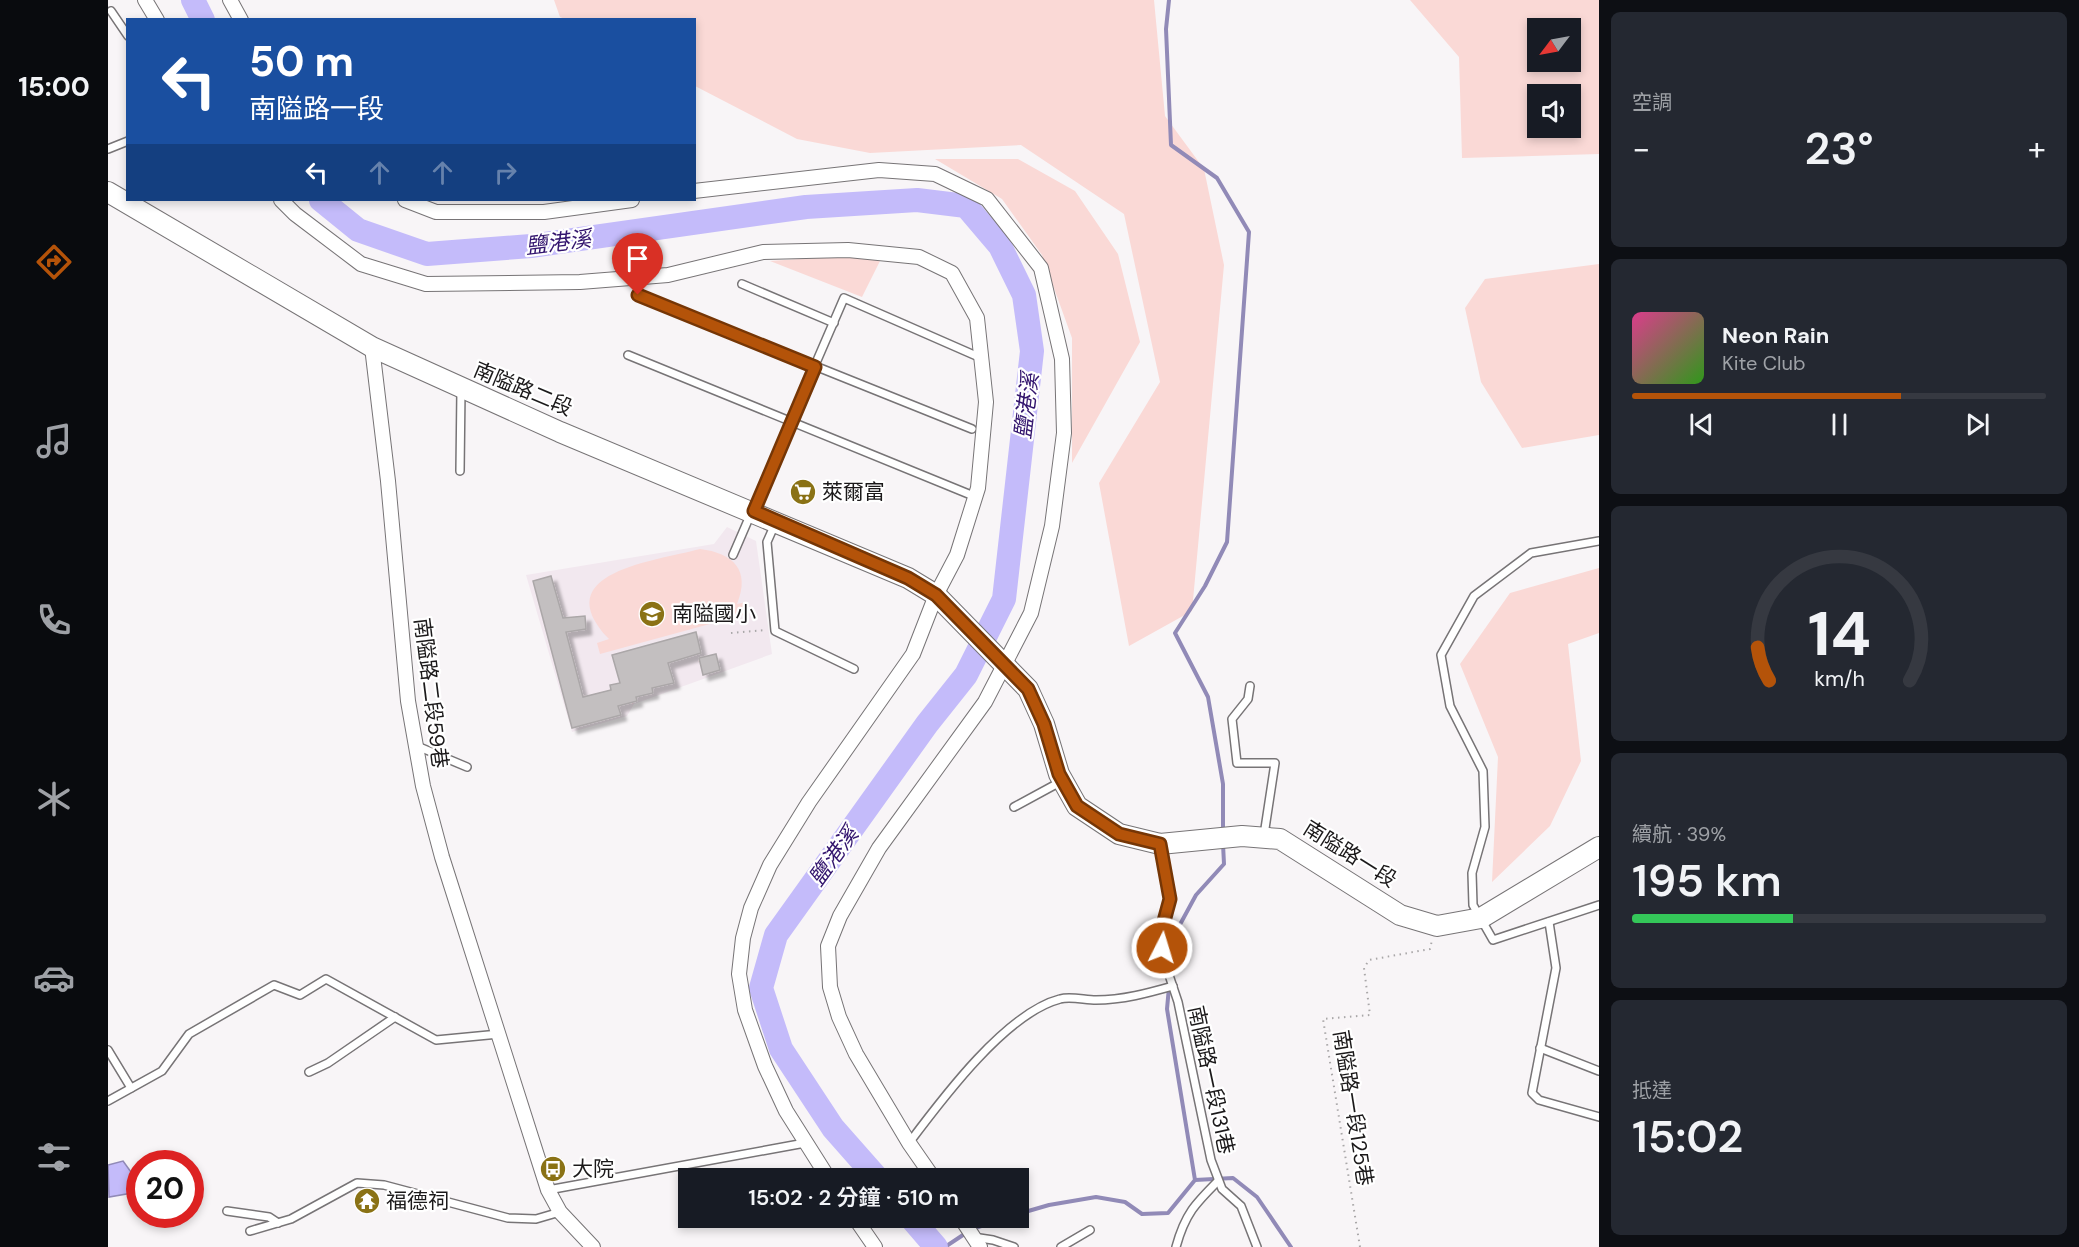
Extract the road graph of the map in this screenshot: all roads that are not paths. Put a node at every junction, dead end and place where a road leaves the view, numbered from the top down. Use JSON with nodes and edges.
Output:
{"nodes":[{"id":1,"x":145,"y":0,"type":"edge"},
{"id":2,"x":230,"y":0,"type":"edge"},
{"id":3,"x":111,"y":11,"type":"dead end"},
{"id":4,"x":156,"y":18,"type":"edge"},
{"id":5,"x":240,"y":18,"type":"edge"},
{"id":6,"x":126,"y":33,"type":"edge"},
{"id":7,"x":126,"y":142,"type":"edge"},
{"id":8,"x":108,"y":149,"type":"edge"},
{"id":9,"x":696,"y":191,"type":"edge"},
{"id":10,"x":108,"y":192,"type":"edge"},
{"id":11,"x":281,"y":201,"type":"edge"},
{"id":12,"x":408,"y":201,"type":"edge"},
{"id":13,"x":625,"y":201,"type":"edge"},
{"id":14,"x":742,"y":284,"type":"dead end"},
{"id":15,"x":638,"y":295,"type":"dead end"},
{"id":16,"x":834,"y":323,"type":"junction"},
{"id":17,"x":372,"y":347,"type":"junction"},
{"id":18,"x":628,"y":355,"type":"dead end"},
{"id":19,"x":981,"y":358,"type":"junction"},
{"id":20,"x":815,"y":367,"type":"junction"},
{"id":21,"x":461,"y":389,"type":"junction"},
{"id":22,"x":791,"y":421,"type":"junction"},
{"id":23,"x":972,"y":429,"type":"dead end"},
{"id":24,"x":460,"y":471,"type":"dead end"},
{"id":25,"x":976,"y":497,"type":"junction"},
{"id":26,"x":754,"y":511,"type":"junction"},
{"id":27,"x":776,"y":522,"type":"junction"},
{"id":28,"x":1599,"y":541,"type":"edge"},
{"id":29,"x":733,"y":555,"type":"dead end"},
{"id":30,"x":936,"y":595,"type":"junction"},
{"id":31,"x":1004,"y":667,"type":"junction"},
{"id":32,"x":855,"y":669,"type":"dead end"},
{"id":33,"x":1250,"y":686,"type":"dead end"},
{"id":34,"x":414,"y":745,"type":"junction"},
{"id":35,"x":467,"y":767,"type":"dead end"},
{"id":36,"x":1062,"y":780,"type":"junction"},
{"id":37,"x":1014,"y":807,"type":"dead end"},
{"id":38,"x":1264,"y":838,"type":"junction"},
{"id":39,"x":1160,"y":844,"type":"junction"},
{"id":40,"x":1599,"y":847,"type":"edge"},
{"id":41,"x":1599,"y":905,"type":"edge"},
{"id":42,"x":1481,"y":918,"type":"junction"},
{"id":43,"x":1549,"y":921,"type":"junction"},
{"id":44,"x":1173,"y":986,"type":"junction"},
{"id":45,"x":395,"y":1017,"type":"junction"},
{"id":46,"x":501,"y":1034,"type":"junction"},
{"id":47,"x":1540,"y":1048,"type":"junction"},
{"id":48,"x":108,"y":1050,"type":"edge"},
{"id":49,"x":1599,"y":1071,"type":"edge"},
{"id":50,"x":309,"y":1072,"type":"dead end"},
{"id":51,"x":131,"y":1088,"type":"junction"},
{"id":52,"x":108,"y":1101,"type":"edge"},
{"id":53,"x":1599,"y":1117,"type":"edge"},
{"id":54,"x":805,"y":1143,"type":"junction"},
{"id":55,"x":909,"y":1143,"type":"junction"},
{"id":56,"x":822,"y":1168,"type":"edge"},
{"id":57,"x":926,"y":1168,"type":"edge"},
{"id":58,"x":1218,"y":1180,"type":"junction"},
{"id":59,"x":548,"y":1190,"type":"junction"},
{"id":60,"x":227,"y":1211,"type":"dead end"},
{"id":61,"x":560,"y":1212,"type":"junction"},
{"id":62,"x":278,"y":1223,"type":"junction"},
{"id":63,"x":862,"y":1228,"type":"edge"},
{"id":64,"x":968,"y":1228,"type":"edge"},
{"id":65,"x":1090,"y":1230,"type":"dead end"},
{"id":66,"x":250,"y":1231,"type":"dead end"},
{"id":67,"x":977,"y":1242,"type":"edge"},
{"id":68,"x":593,"y":1247,"type":"edge"},
{"id":69,"x":874,"y":1247,"type":"edge"},
{"id":70,"x":1014,"y":1247,"type":"edge"},
{"id":71,"x":1061,"y":1247,"type":"edge"},
{"id":72,"x":1176,"y":1247,"type":"edge"},
{"id":73,"x":1257,"y":1247,"type":"edge"}],
"edges":[{"from":1,"to":4,"type":"street"},
{"from":2,"to":5,"type":"street"},
{"from":3,"to":6,"type":"lane"},
{"from":7,"to":8,"type":"lane"},
{"from":9,"to":31,"type":"street"},
{"from":10,"to":17,"type":"street","name":"南隘路二段"},
{"from":11,"to":19,"type":"street"},
{"from":12,"to":13,"type":"street"},
{"from":14,"to":16,"type":"lane"},
{"from":15,"to":20,"type":"lane"},
{"from":16,"to":19,"type":"lane"},
{"from":16,"to":20,"type":"lane"},
{"from":17,"to":21,"type":"street","name":"南隘路二段"},
{"from":17,"to":34,"type":"street","name":"南隘路二段59巷"},
{"from":18,"to":22,"type":"lane"},
{"from":19,"to":25,"type":"street"},
{"from":20,"to":22,"type":"lane"},
{"from":20,"to":23,"type":"lane"},
{"from":21,"to":24,"type":"lane"},
{"from":21,"to":26,"type":"street","name":"南隘路二段"},
{"from":22,"to":25,"type":"lane"},
{"from":22,"to":26,"type":"lane"},
{"from":25,"to":30,"type":"street"},
{"from":26,"to":27,"type":"street","name":"南隘路二段"},
{"from":26,"to":29,"type":"lane"},
{"from":27,"to":30,"type":"street","name":"南隘路二段"},
{"from":27,"to":32,"type":"lane"},
{"from":28,"to":42,"type":"lane"},
{"from":30,"to":31,"type":"street","name":"南隘路二段"},
{"from":30,"to":54,"type":"street"},
{"from":31,"to":36,"type":"street","name":"南隘路一段"},
{"from":31,"to":55,"type":"street"},
{"from":33,"to":38,"type":"lane"},
{"from":34,"to":35,"type":"lane"},
{"from":34,"to":46,"type":"street","name":"南隘路二段59巷"},
{"from":36,"to":37,"type":"lane"},
{"from":36,"to":39,"type":"street","name":"南隘路一段"},
{"from":38,"to":39,"type":"street","name":"南隘路一段"},
{"from":38,"to":42,"type":"street","name":"南隘路一段"},
{"from":39,"to":44,"type":"lane","name":"南隘路一段131巷"},
{"from":40,"to":42,"type":"street","name":"南隘路一段"},
{"from":41,"to":43,"type":"lane"},
{"from":42,"to":43,"type":"lane"},
{"from":43,"to":47,"type":"lane"},
{"from":44,"to":55,"type":"lane","name":"南隘路一段131巷"},
{"from":44,"to":58,"type":"lane","name":"南隘路一段131巷"},
{"from":45,"to":46,"type":"lane"},
{"from":45,"to":50,"type":"lane"},
{"from":45,"to":51,"type":"lane"},
{"from":46,"to":59,"type":"street","name":"南隘路二段59巷"},
{"from":47,"to":49,"type":"lane"},
{"from":47,"to":53,"type":"lane"},
{"from":48,"to":51,"type":"lane"},
{"from":51,"to":52,"type":"lane"},
{"from":54,"to":56,"type":"street"},
{"from":54,"to":59,"type":"lane"},
{"from":55,"to":57,"type":"street"},
{"from":58,"to":72,"type":"lane","name":"南隘路一段131巷"},
{"from":58,"to":73,"type":"lane","name":"南隘路一段131巷"},
{"from":59,"to":61,"type":"street","name":"南隘路二段59巷"},
{"from":60,"to":62,"type":"lane"},
{"from":61,"to":62,"type":"lane"},
{"from":61,"to":68,"type":"street","name":"南隘路二段59巷"},
{"from":62,"to":66,"type":"lane"},
{"from":63,"to":69,"type":"street"},
{"from":64,"to":67,"type":"street"},
{"from":65,"to":71,"type":"lane"},
{"from":67,"to":70,"type":"lane"}]}
